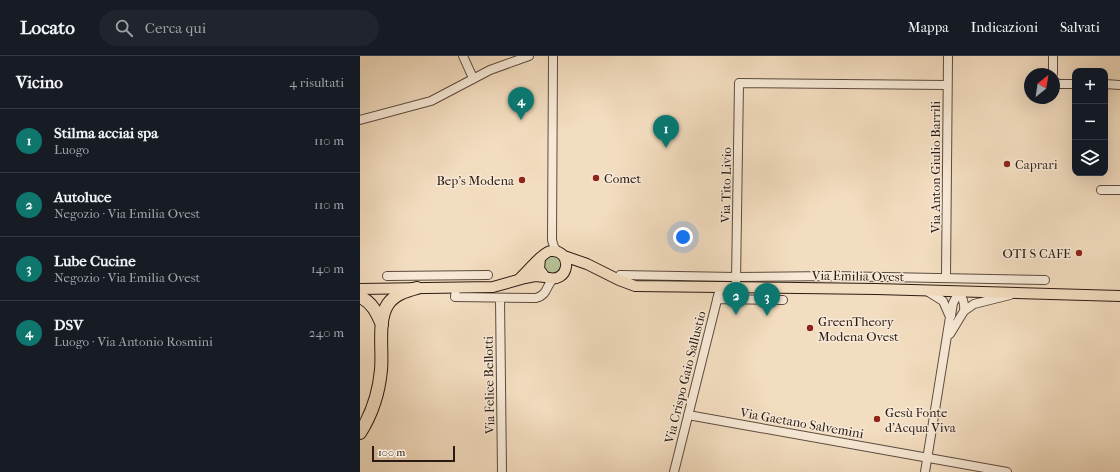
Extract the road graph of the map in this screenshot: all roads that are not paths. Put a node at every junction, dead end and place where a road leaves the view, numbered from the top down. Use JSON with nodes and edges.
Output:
{"nodes":[{"id":1,"x":463,"y":56,"type":"edge"},
{"id":2,"x":529,"y":56,"type":"edge"},
{"id":3,"x":553,"y":56,"type":"edge"},
{"id":4,"x":948,"y":56,"type":"edge"},
{"id":5,"x":1053,"y":56,"type":"edge"},
{"id":6,"x":1054,"y":68,"type":"edge"},
{"id":7,"x":473,"y":78,"type":"junction"},
{"id":8,"x":1060,"y":84,"type":"edge"},
{"id":9,"x":1072,"y":84,"type":"edge"},
{"id":10,"x":1108,"y":84,"type":"edge"},
{"id":11,"x":947,"y":85,"type":"junction"},
{"id":12,"x":1120,"y":85,"type":"edge"},
{"id":13,"x":360,"y":120,"type":"edge"},
{"id":14,"x":1101,"y":190,"type":"dead end"},
{"id":15,"x":1120,"y":190,"type":"edge"},
{"id":16,"x":552,"y":240,"type":"junction"},
{"id":17,"x":561,"y":254,"type":"junction"},
{"id":18,"x":543,"y":255,"type":"junction"},
{"id":19,"x":599,"y":270,"type":"junction"},
{"id":20,"x":564,"y":273,"type":"junction"},
{"id":21,"x":488,"y":275,"type":"dead end"},
{"id":22,"x":620,"y":275,"type":"dead end"},
{"id":23,"x":386,"y":276,"type":"dead end"},
{"id":24,"x":736,"y":277,"type":"junction"},
{"id":25,"x":876,"y":277,"type":"junction"},
{"id":26,"x":946,"y":278,"type":"junction"},
{"id":27,"x":549,"y":279,"type":"junction"},
{"id":28,"x":517,"y":280,"type":"junction"},
{"id":29,"x":1045,"y":280,"type":"dead end"},
{"id":30,"x":417,"y":282,"type":"junction"},
{"id":31,"x":456,"y":288,"type":"junction"},
{"id":32,"x":720,"y":288,"type":"junction"},
{"id":33,"x":736,"y":288,"type":"junction"},
{"id":34,"x":360,"y":289,"type":"edge"},
{"id":35,"x":876,"y":289,"type":"junction"},
{"id":36,"x":926,"y":291,"type":"junction"},
{"id":37,"x":959,"y":292,"type":"junction"},
{"id":38,"x":1016,"y":294,"type":"junction"},
{"id":39,"x":1118,"y":295,"type":"edge"},
{"id":40,"x":360,"y":297,"type":"edge"},
{"id":41,"x":500,"y":298,"type":"junction"},
{"id":42,"x":717,"y":300,"type":"junction"},
{"id":43,"x":783,"y":300,"type":"dead end"},
{"id":44,"x":964,"y":310,"type":"junction"},
{"id":45,"x":950,"y":317,"type":"junction"},
{"id":46,"x":382,"y":326,"type":"junction"},
{"id":47,"x":948,"y":338,"type":"junction"},
{"id":48,"x":688,"y":415,"type":"junction"},
{"id":49,"x":360,"y":433,"type":"edge"},
{"id":50,"x":927,"y":458,"type":"junction"},
{"id":51,"x":502,"y":472,"type":"edge"},
{"id":52,"x":674,"y":472,"type":"edge"},
{"id":53,"x":925,"y":472,"type":"edge"},
{"id":54,"x":1007,"y":472,"type":"edge"}],
"edges":[{"from":1,"to":7,"type":"street"},
{"from":2,"to":7,"type":"street"},
{"from":3,"to":16,"type":"street"},
{"from":4,"to":11,"type":"street","name":"Via Anton Giulio Barrili"},
{"from":5,"to":6,"type":"street"},
{"from":7,"to":13,"type":"street"},
{"from":8,"to":9,"type":"street"},
{"from":10,"to":12,"type":"street"},
{"from":11,"to":24,"type":"street","name":"Via Tito Livio"},
{"from":11,"to":26,"type":"street","name":"Via Anton Giulio Barrili"},
{"from":14,"to":15,"type":"street"},
{"from":16,"to":17,"type":"street"},
{"from":16,"to":18,"type":"street"},
{"from":17,"to":18,"type":"main road"},
{"from":17,"to":19,"type":"main road","name":"Via Emilia Ovest"},
{"from":17,"to":20,"type":"main road"},
{"from":18,"to":27,"type":"main road"},
{"from":18,"to":28,"type":"main road"},
{"from":19,"to":20,"type":"main road","name":"Via Emilia Ovest"},
{"from":19,"to":32,"type":"main road","name":"Via Emilia Ovest"},
{"from":20,"to":27,"type":"main road"},
{"from":21,"to":30,"type":"street"},
{"from":22,"to":24,"type":"street","name":"Via Emilia Ovest"},
{"from":23,"to":30,"type":"street"},
{"from":24,"to":25,"type":"street","name":"Via Emilia Ovest"},
{"from":24,"to":33,"type":"street","name":"Via Tito Livio"},
{"from":25,"to":26,"type":"street","name":"Via Emilia Ovest"},
{"from":25,"to":35,"type":"street"},
{"from":26,"to":29,"type":"street","name":"Via Emilia Ovest"},
{"from":27,"to":28,"type":"main road"},
{"from":27,"to":41,"type":"street"},
{"from":28,"to":31,"type":"main road"},
{"from":30,"to":31,"type":"main road"},
{"from":30,"to":34,"type":"main road"},
{"from":30,"to":46,"type":"highway"},
{"from":31,"to":41,"type":"street"},
{"from":32,"to":33,"type":"main road","name":"Via Emilia Ovest"},
{"from":32,"to":42,"type":"street","name":"Via Crispo Gaio Sallustio"},
{"from":33,"to":35,"type":"main road","name":"Via Emilia Ovest"},
{"from":35,"to":36,"type":"main road","name":"Via Emilia Ovest"},
{"from":36,"to":37,"type":"main road","name":"Via Emilia Ovest"},
{"from":36,"to":45,"type":"street"},
{"from":37,"to":38,"type":"main road","name":"Via Emilia Ovest"},
{"from":37,"to":44,"type":"street"},
{"from":37,"to":45,"type":"street"},
{"from":38,"to":39,"type":"main road","name":"Via Emilia Ovest"},
{"from":38,"to":44,"type":"street"},
{"from":40,"to":46,"type":"highway"},
{"from":41,"to":51,"type":"street","name":"Via Felice Bellotti"},
{"from":42,"to":43,"type":"street"},
{"from":42,"to":48,"type":"street","name":"Via Crispo Gaio Sallustio"},
{"from":44,"to":47,"type":"street"},
{"from":45,"to":47,"type":"street"},
{"from":46,"to":49,"type":"highway"},
{"from":47,"to":50,"type":"street"},
{"from":48,"to":50,"type":"street","name":"Via Gaetano Salvemini"},
{"from":48,"to":52,"type":"street","name":"Via Crispo Gaio Sallustio"},
{"from":50,"to":53,"type":"street"},
{"from":50,"to":54,"type":"street","name":"Via Gaetano Salvemini"}]}
